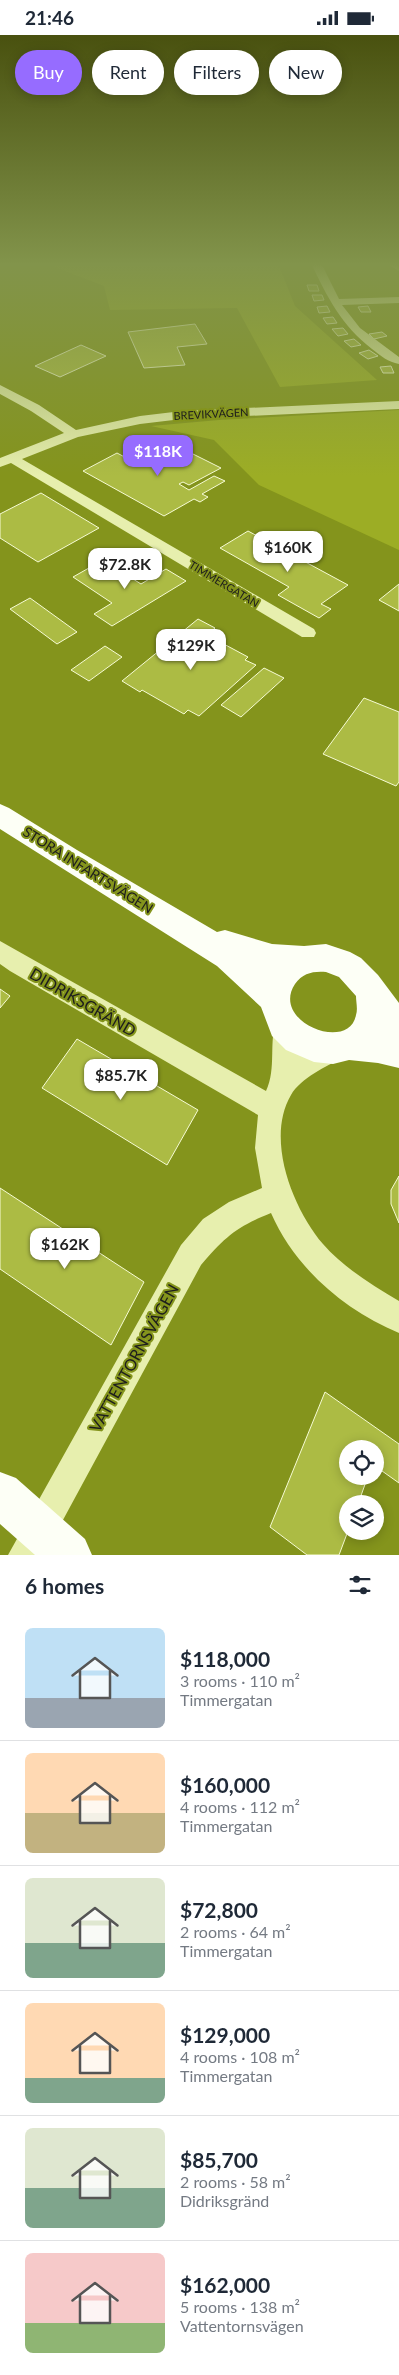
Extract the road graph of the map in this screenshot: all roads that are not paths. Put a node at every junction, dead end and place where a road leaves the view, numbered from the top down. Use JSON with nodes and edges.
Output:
{"nodes":[{"id":1,"x":360,"y":334,"type":"edge"},
{"id":2,"x":399,"y":361,"type":"edge"},
{"id":3,"x":0,"y":389,"type":"edge"},
{"id":4,"x":399,"y":405,"type":"edge"},
{"id":5,"x":74,"y":434,"type":"junction"},
{"id":6,"x":5,"y":460,"type":"edge"},
{"id":7,"x":308,"y":633,"type":"dead end"},
{"id":8,"x":0,"y":815,"type":"edge"},
{"id":9,"x":176,"y":923,"type":"junction"},
{"id":10,"x":0,"y":951,"type":"edge"},
{"id":11,"x":304,"y":960,"type":"junction"},
{"id":12,"x":372,"y":995,"type":"junction"},
{"id":13,"x":281,"y":1014,"type":"junction"},
{"id":14,"x":399,"y":1025,"type":"edge"},
{"id":15,"x":342,"y":1047,"type":"junction"},
{"id":16,"x":399,"y":1053,"type":"edge"},
{"id":17,"x":277,"y":1097,"type":"junction"},
{"id":18,"x":277,"y":1196,"type":"junction"},
{"id":19,"x":399,"y":1318,"type":"edge"},
{"id":20,"x":0,"y":1494,"type":"edge"},
{"id":21,"x":44,"y":1546,"type":"edge"}],
"edges":[{"from":1,"to":2,"type":"street"},
{"from":3,"to":5,"type":"street"},
{"from":4,"to":5,"type":"street","name":"BREVIKVÄGEN"},
{"from":5,"to":6,"type":"street","name":"BREVIKVÄGEN"},
{"from":6,"to":7,"type":"street","name":"TIMMERGATAN"},
{"from":8,"to":9,"type":"main road","name":"STORA INFARTSVÄGEN"},
{"from":9,"to":11,"type":"main road","name":"STORA INFARTSVÄGEN"},
{"from":9,"to":13,"type":"main road","name":"STORA INFARTSVÄGEN"},
{"from":10,"to":17,"type":"street","name":"DIDRIKSGRÄND"},
{"from":11,"to":12,"type":"main road"},
{"from":11,"to":13,"type":"main road"},
{"from":12,"to":14,"type":"main road"},
{"from":12,"to":15,"type":"main road"},
{"from":13,"to":15,"type":"main road"},
{"from":13,"to":17,"type":"street"},
{"from":15,"to":16,"type":"main road"},
{"from":15,"to":17,"type":"street"},
{"from":17,"to":18,"type":"street"},
{"from":18,"to":19,"type":"street"},
{"from":18,"to":21,"type":"street","name":"VATTENTORNSVÄGEN"},
{"from":20,"to":21,"type":"main road"}]}
